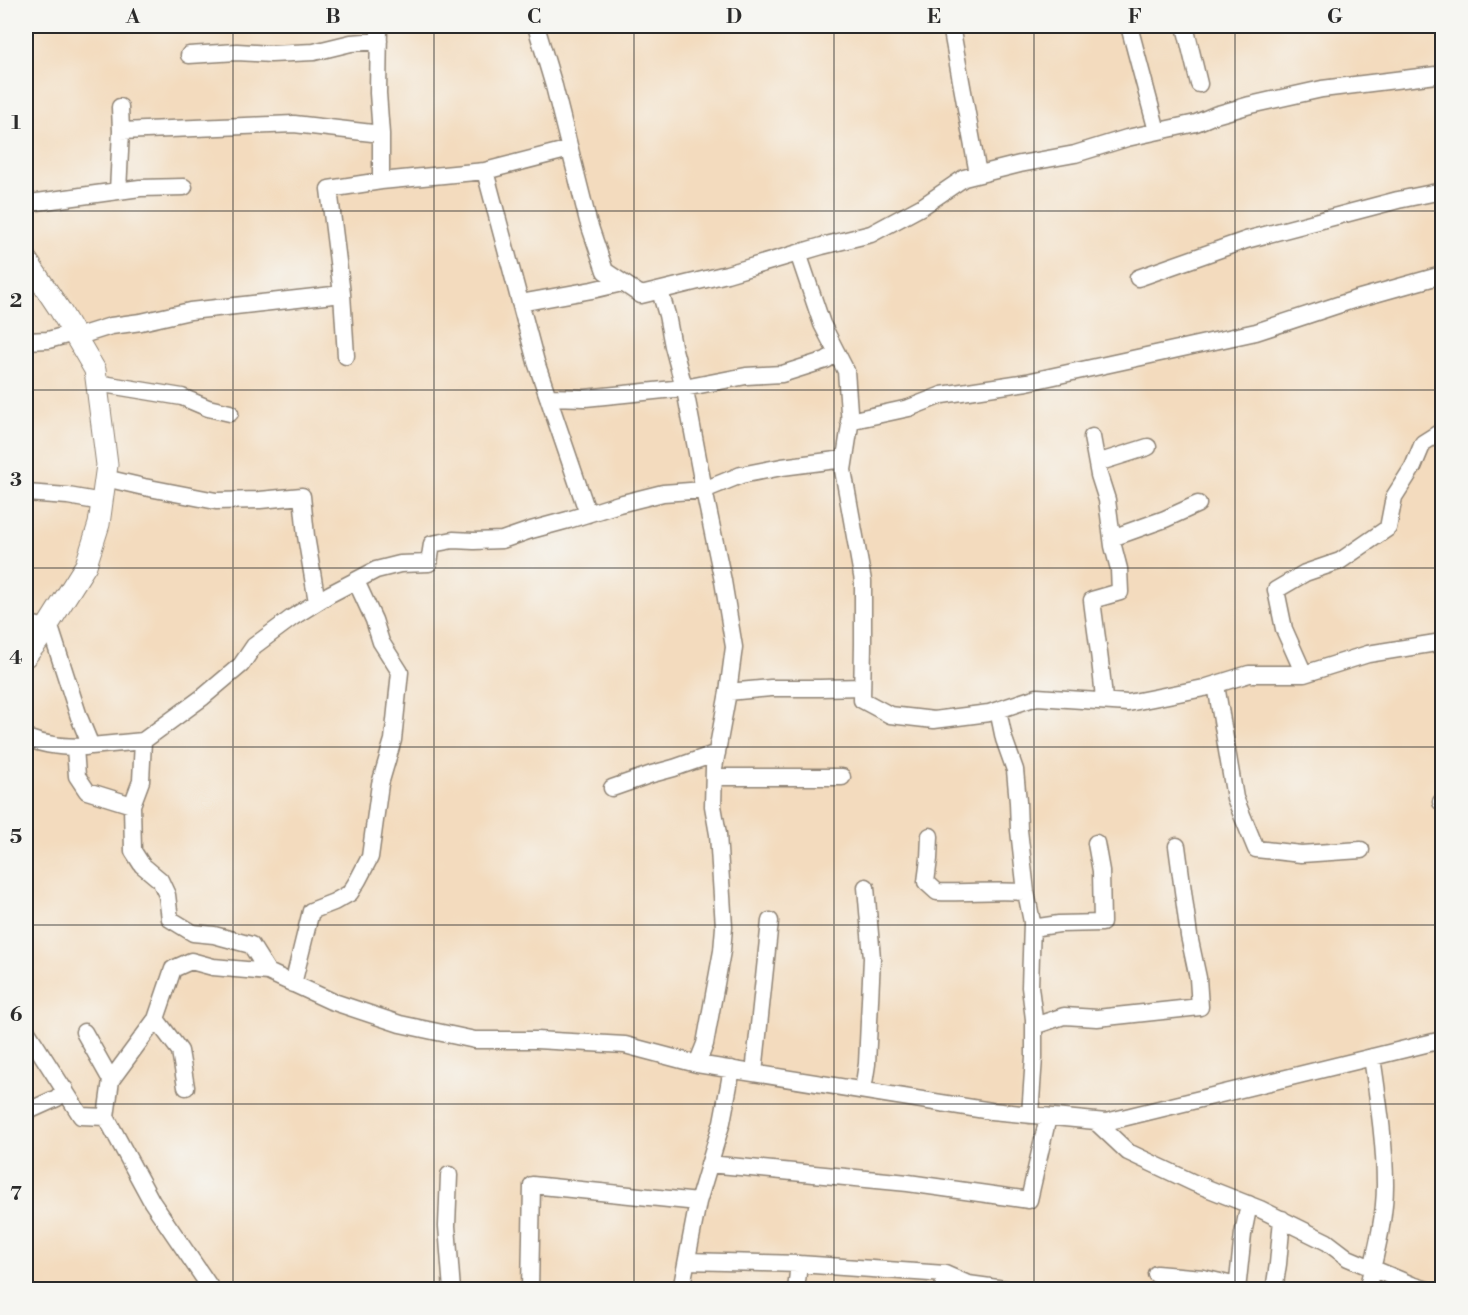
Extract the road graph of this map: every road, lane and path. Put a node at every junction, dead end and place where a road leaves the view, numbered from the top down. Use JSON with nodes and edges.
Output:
{"nodes":[{"id":1,"x":536,"y":26,"type":"edge"},
{"id":2,"x":951,"y":26,"type":"edge"},
{"id":3,"x":1129,"y":26,"type":"edge"},
{"id":4,"x":1185,"y":26,"type":"edge"},
{"id":5,"x":379,"y":33,"type":"edge"},
{"id":6,"x":189,"y":55,"type":"dead end"},
{"id":7,"x":1443,"y":75,"type":"edge"},
{"id":8,"x":1199,"y":84,"type":"dead end"},
{"id":9,"x":120,"y":107,"type":"dead end"},
{"id":10,"x":121,"y":131,"type":"junction"},
{"id":11,"x":1157,"y":132,"type":"junction"},
{"id":12,"x":381,"y":134,"type":"junction"},
{"id":13,"x":570,"y":150,"type":"junction"},
{"id":14,"x":484,"y":171,"type":"junction"},
{"id":15,"x":978,"y":174,"type":"junction"},
{"id":16,"x":381,"y":181,"type":"junction"},
{"id":17,"x":184,"y":188,"type":"dead end"},
{"id":18,"x":1443,"y":190,"type":"edge"},
{"id":19,"x":118,"y":191,"type":"junction"},
{"id":20,"x":26,"y":205,"type":"edge"},
{"id":21,"x":798,"y":253,"type":"junction"},
{"id":22,"x":26,"y":259,"type":"edge"},
{"id":23,"x":1443,"y":275,"type":"edge"},
{"id":24,"x":1138,"y":278,"type":"dead end"},
{"id":25,"x":622,"y":283,"type":"junction"},
{"id":26,"x":660,"y":291,"type":"junction"},
{"id":27,"x":342,"y":294,"type":"junction"},
{"id":28,"x":520,"y":303,"type":"junction"},
{"id":29,"x":75,"y":335,"type":"junction"},
{"id":30,"x":26,"y":341,"type":"edge"},
{"id":31,"x":837,"y":353,"type":"junction"},
{"id":32,"x":346,"y":356,"type":"dead end"},
{"id":33,"x":97,"y":383,"type":"junction"},
{"id":34,"x":684,"y":388,"type":"junction"},
{"id":35,"x":548,"y":397,"type":"junction"},
{"id":36,"x":230,"y":413,"type":"dead end"},
{"id":37,"x":849,"y":421,"type":"junction"},
{"id":38,"x":1443,"y":431,"type":"edge"},
{"id":39,"x":1092,"y":437,"type":"dead end"},
{"id":40,"x":1148,"y":447,"type":"dead end"},
{"id":41,"x":844,"y":459,"type":"junction"},
{"id":42,"x":1097,"y":463,"type":"junction"},
{"id":43,"x":105,"y":478,"type":"junction"},
{"id":44,"x":704,"y":490,"type":"junction"},
{"id":45,"x":26,"y":493,"type":"edge"},
{"id":46,"x":102,"y":502,"type":"junction"},
{"id":47,"x":1198,"y":504,"type":"dead end"},
{"id":48,"x":588,"y":514,"type":"junction"},
{"id":49,"x":1112,"y":538,"type":"junction"},
{"id":50,"x":356,"y":581,"type":"junction"},
{"id":51,"x":317,"y":602,"type":"junction"},
{"id":52,"x":26,"y":623,"type":"edge"},
{"id":53,"x":48,"y":626,"type":"junction"},
{"id":54,"x":1443,"y":642,"type":"edge"},
{"id":55,"x":26,"y":656,"type":"edge"},
{"id":56,"x":1304,"y":674,"type":"junction"},
{"id":57,"x":1216,"y":684,"type":"junction"},
{"id":58,"x":862,"y":687,"type":"junction"},
{"id":59,"x":728,"y":692,"type":"junction"},
{"id":60,"x":1104,"y":701,"type":"junction"},
{"id":61,"x":998,"y":710,"type":"junction"},
{"id":62,"x":26,"y":738,"type":"edge"},
{"id":63,"x":143,"y":741,"type":"junction"},
{"id":64,"x":83,"y":747,"type":"junction"},
{"id":65,"x":717,"y":753,"type":"junction"},
{"id":66,"x":714,"y":777,"type":"junction"},
{"id":67,"x":842,"y":777,"type":"dead end"},
{"id":68,"x":612,"y":788,"type":"dead end"},
{"id":69,"x":132,"y":805,"type":"junction"},
{"id":70,"x":930,"y":836,"type":"dead end"},
{"id":71,"x":1096,"y":843,"type":"dead end"},
{"id":72,"x":1177,"y":846,"type":"dead end"},
{"id":73,"x":1361,"y":850,"type":"dead end"},
{"id":74,"x":866,"y":888,"type":"dead end"},
{"id":75,"x":1026,"y":892,"type":"junction"},
{"id":76,"x":770,"y":921,"type":"dead end"},
{"id":77,"x":1032,"y":928,"type":"junction"},
{"id":78,"x":268,"y":972,"type":"junction"},
{"id":79,"x":293,"y":984,"type":"junction"},
{"id":80,"x":156,"y":1019,"type":"junction"},
{"id":81,"x":1034,"y":1026,"type":"junction"},
{"id":82,"x":26,"y":1030,"type":"edge"},
{"id":83,"x":84,"y":1032,"type":"dead end"},
{"id":84,"x":1443,"y":1040,"type":"edge"},
{"id":85,"x":1372,"y":1057,"type":"junction"},
{"id":86,"x":697,"y":1064,"type":"junction"},
{"id":87,"x":732,"y":1069,"type":"junction"},
{"id":88,"x":753,"y":1073,"type":"junction"},
{"id":89,"x":111,"y":1080,"type":"junction"},
{"id":90,"x":186,"y":1086,"type":"dead end"},
{"id":91,"x":64,"y":1089,"type":"junction"},
{"id":92,"x":863,"y":1090,"type":"junction"},
{"id":93,"x":26,"y":1112,"type":"edge"},
{"id":94,"x":1030,"y":1115,"type":"junction"},
{"id":95,"x":105,"y":1117,"type":"junction"},
{"id":96,"x":1048,"y":1117,"type":"junction"},
{"id":97,"x":1095,"y":1121,"type":"junction"},
{"id":98,"x":709,"y":1164,"type":"junction"},
{"id":99,"x":449,"y":1175,"type":"dead end"},
{"id":100,"x":698,"y":1202,"type":"junction"},
{"id":101,"x":1250,"y":1204,"type":"junction"},
{"id":102,"x":1282,"y":1219,"type":"junction"},
{"id":103,"x":687,"y":1261,"type":"junction"},
{"id":104,"x":799,"y":1264,"type":"junction"},
{"id":105,"x":1372,"y":1268,"type":"junction"},
{"id":106,"x":1156,"y":1274,"type":"dead end"},
{"id":107,"x":944,"y":1282,"type":"edge"},
{"id":108,"x":1237,"y":1288,"type":"edge"},
{"id":109,"x":212,"y":1290,"type":"edge"},
{"id":110,"x":452,"y":1290,"type":"edge"},
{"id":111,"x":530,"y":1290,"type":"edge"},
{"id":112,"x":681,"y":1290,"type":"edge"},
{"id":113,"x":796,"y":1290,"type":"edge"},
{"id":114,"x":1012,"y":1290,"type":"edge"},
{"id":115,"x":1274,"y":1290,"type":"edge"},
{"id":116,"x":1367,"y":1290,"type":"edge"},
{"id":117,"x":1428,"y":1290,"type":"edge"}],
"edges":[{"from":1,"to":13,"type":"street"},
{"from":2,"to":15,"type":"street"},
{"from":3,"to":11,"type":"street"},
{"from":4,"to":8,"type":"street"},
{"from":5,"to":6,"type":"street"},
{"from":5,"to":12,"type":"street"},
{"from":7,"to":11,"type":"street"},
{"from":9,"to":10,"type":"street"},
{"from":10,"to":12,"type":"street"},
{"from":10,"to":19,"type":"street"},
{"from":11,"to":15,"type":"street"},
{"from":12,"to":16,"type":"street"},
{"from":13,"to":14,"type":"street"},
{"from":13,"to":25,"type":"street"},
{"from":14,"to":16,"type":"street"},
{"from":14,"to":28,"type":"street"},
{"from":15,"to":21,"type":"street"},
{"from":16,"to":27,"type":"street"},
{"from":17,"to":19,"type":"street"},
{"from":18,"to":24,"type":"street"},
{"from":19,"to":20,"type":"street"},
{"from":21,"to":26,"type":"street"},
{"from":21,"to":31,"type":"street"},
{"from":22,"to":29,"type":"street"},
{"from":23,"to":37,"type":"street"},
{"from":25,"to":26,"type":"street"},
{"from":25,"to":28,"type":"street"},
{"from":26,"to":34,"type":"street"},
{"from":27,"to":29,"type":"street"},
{"from":27,"to":32,"type":"street"},
{"from":28,"to":35,"type":"street"},
{"from":29,"to":30,"type":"street"},
{"from":29,"to":33,"type":"street"},
{"from":31,"to":34,"type":"street"},
{"from":31,"to":37,"type":"street"},
{"from":33,"to":36,"type":"street"},
{"from":33,"to":43,"type":"street"},
{"from":34,"to":35,"type":"street"},
{"from":34,"to":44,"type":"street"},
{"from":35,"to":48,"type":"street"},
{"from":37,"to":41,"type":"street"},
{"from":38,"to":56,"type":"street"},
{"from":39,"to":42,"type":"street"},
{"from":40,"to":42,"type":"street"},
{"from":41,"to":44,"type":"street"},
{"from":41,"to":58,"type":"street"},
{"from":42,"to":49,"type":"street"},
{"from":43,"to":46,"type":"street"},
{"from":43,"to":51,"type":"street"},
{"from":44,"to":48,"type":"street"},
{"from":44,"to":59,"type":"street"},
{"from":45,"to":46,"type":"street"},
{"from":46,"to":53,"type":"street"},
{"from":47,"to":49,"type":"street"},
{"from":48,"to":50,"type":"street"},
{"from":49,"to":60,"type":"street"},
{"from":50,"to":51,"type":"street"},
{"from":50,"to":79,"type":"street"},
{"from":51,"to":63,"type":"street"},
{"from":52,"to":53,"type":"street"},
{"from":53,"to":55,"type":"street"},
{"from":53,"to":64,"type":"street"},
{"from":54,"to":56,"type":"street"},
{"from":56,"to":57,"type":"street"},
{"from":57,"to":60,"type":"street"},
{"from":57,"to":73,"type":"street"},
{"from":58,"to":59,"type":"street"},
{"from":58,"to":61,"type":"street"},
{"from":59,"to":65,"type":"street"},
{"from":60,"to":61,"type":"street"},
{"from":61,"to":75,"type":"street"},
{"from":62,"to":64,"type":"street"},
{"from":63,"to":64,"type":"street"},
{"from":63,"to":69,"type":"street"},
{"from":64,"to":69,"type":"street"},
{"from":65,"to":66,"type":"street"},
{"from":65,"to":68,"type":"street"},
{"from":66,"to":67,"type":"street"},
{"from":66,"to":86,"type":"street"},
{"from":69,"to":78,"type":"street"},
{"from":70,"to":75,"type":"street"},
{"from":71,"to":77,"type":"street"},
{"from":72,"to":81,"type":"street"},
{"from":74,"to":92,"type":"street"},
{"from":75,"to":77,"type":"street"},
{"from":76,"to":88,"type":"street"},
{"from":77,"to":81,"type":"street"},
{"from":78,"to":79,"type":"street"},
{"from":78,"to":80,"type":"street"},
{"from":79,"to":86,"type":"street"},
{"from":80,"to":89,"type":"street"},
{"from":80,"to":90,"type":"street"},
{"from":81,"to":94,"type":"street"},
{"from":82,"to":91,"type":"street"},
{"from":83,"to":89,"type":"street"},
{"from":84,"to":85,"type":"street"},
{"from":85,"to":97,"type":"street"},
{"from":85,"to":105,"type":"street"},
{"from":86,"to":87,"type":"street"},
{"from":87,"to":88,"type":"street"},
{"from":87,"to":98,"type":"street"},
{"from":88,"to":92,"type":"street"},
{"from":89,"to":95,"type":"street"},
{"from":91,"to":93,"type":"street"},
{"from":91,"to":95,"type":"street"},
{"from":92,"to":94,"type":"street"},
{"from":94,"to":96,"type":"street"},
{"from":95,"to":109,"type":"street"},
{"from":96,"to":97,"type":"street"},
{"from":96,"to":98,"type":"street"},
{"from":97,"to":101,"type":"street"},
{"from":98,"to":100,"type":"street"},
{"from":99,"to":110,"type":"street"},
{"from":100,"to":103,"type":"street"},
{"from":100,"to":111,"type":"street"},
{"from":101,"to":102,"type":"street"},
{"from":101,"to":108,"type":"street"},
{"from":102,"to":105,"type":"street"},
{"from":102,"to":115,"type":"street"},
{"from":103,"to":104,"type":"street"},
{"from":103,"to":112,"type":"street"},
{"from":104,"to":107,"type":"street"},
{"from":104,"to":113,"type":"street"},
{"from":105,"to":116,"type":"street"},
{"from":105,"to":117,"type":"street"},
{"from":106,"to":108,"type":"street"},
{"from":107,"to":114,"type":"street"}]}
